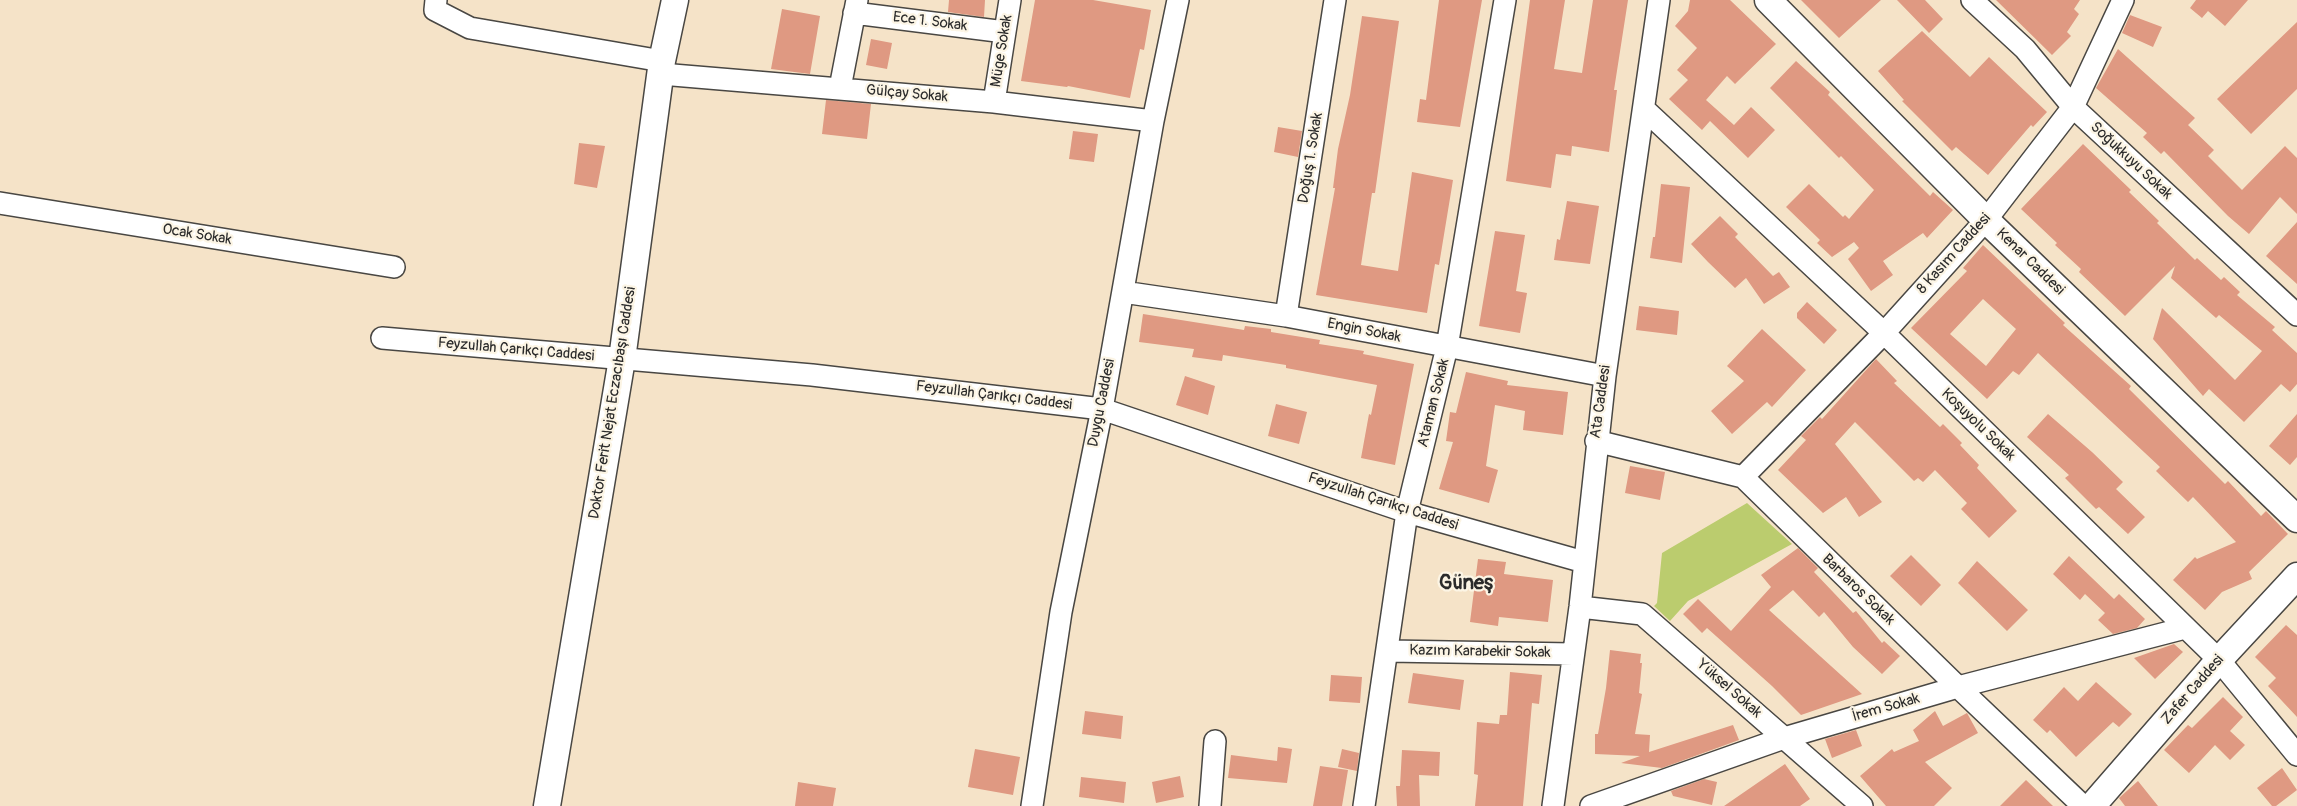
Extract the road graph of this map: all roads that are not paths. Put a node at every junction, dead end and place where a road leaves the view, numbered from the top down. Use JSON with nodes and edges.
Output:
{"nodes":[{"id":1,"x":675,"y":0,"type":"edge"},
{"id":2,"x":1010,"y":0,"type":"edge"},
{"id":3,"x":1178,"y":0,"type":"edge"},
{"id":4,"x":1335,"y":0,"type":"edge"},
{"id":5,"x":1505,"y":0,"type":"edge"},
{"id":6,"x":1659,"y":0,"type":"edge"},
{"id":7,"x":1768,"y":0,"type":"edge"},
{"id":8,"x":1972,"y":0,"type":"edge"},
{"id":9,"x":2123,"y":0,"type":"edge"},
{"id":10,"x":435,"y":5,"type":"edge"},
{"id":11,"x":856,"y":6,"type":"edge"},
{"id":12,"x":1005,"y":32,"type":"junction"},
{"id":13,"x":661,"y":68,"type":"junction"},
{"id":14,"x":840,"y":88,"type":"junction"},
{"id":15,"x":994,"y":102,"type":"junction"},
{"id":16,"x":2073,"y":107,"type":"junction"},
{"id":17,"x":1644,"y":110,"type":"junction"},
{"id":18,"x":1153,"y":121,"type":"junction"},
{"id":19,"x":0,"y":204,"type":"edge"},
{"id":20,"x":1986,"y":220,"type":"junction"},
{"id":21,"x":394,"y":267,"type":"dead end"},
{"id":22,"x":1123,"y":292,"type":"junction"},
{"id":23,"x":2297,"y":314,"type":"edge"},
{"id":24,"x":1286,"y":316,"type":"junction"},
{"id":25,"x":1884,"y":333,"type":"junction"},
{"id":26,"x":382,"y":338,"type":"dead end"},
{"id":27,"x":1448,"y":347,"type":"junction"},
{"id":28,"x":622,"y":359,"type":"junction"},
{"id":29,"x":1605,"y":376,"type":"junction"},
{"id":30,"x":1102,"y":409,"type":"junction"},
{"id":31,"x":1596,"y":441,"type":"junction"},
{"id":32,"x":1743,"y":477,"type":"junction"},
{"id":33,"x":1407,"y":512,"type":"junction"},
{"id":34,"x":2297,"y":519,"type":"edge"},
{"id":35,"x":1584,"y":562,"type":"junction"},
{"id":36,"x":2297,"y":576,"type":"edge"},
{"id":37,"x":1580,"y":607,"type":"junction"},
{"id":38,"x":2185,"y":628,"type":"junction"},
{"id":39,"x":1388,"y":651,"type":"junction"},
{"id":40,"x":1573,"y":654,"type":"junction"},
{"id":41,"x":2219,"y":660,"type":"junction"},
{"id":42,"x":1958,"y":687,"type":"junction"},
{"id":43,"x":1784,"y":738,"type":"junction"},
{"id":44,"x":1215,"y":742,"type":"dead end"},
{"id":45,"x":2297,"y":755,"type":"edge"},
{"id":46,"x":547,"y":806,"type":"edge"},
{"id":47,"x":1032,"y":806,"type":"edge"},
{"id":48,"x":1210,"y":806,"type":"edge"},
{"id":49,"x":1364,"y":806,"type":"edge"},
{"id":50,"x":1553,"y":806,"type":"edge"},
{"id":51,"x":1591,"y":806,"type":"edge"},
{"id":52,"x":1862,"y":806,"type":"edge"},
{"id":53,"x":2083,"y":806,"type":"edge"},
{"id":54,"x":2092,"y":806,"type":"edge"}],
"edges":[{"from":1,"to":13,"type":"main road","name":"Doktor Ferit Nejat Eczacıbaşı Caddesi"},
{"from":2,"to":12,"type":"street","name":"Müge Sokak"},
{"from":3,"to":18,"type":"street","name":"Duygu Caddesi"},
{"from":4,"to":24,"type":"street","name":"Doğuş 1. Sokak"},
{"from":5,"to":27,"type":"street","name":"Ataman Sokak"},
{"from":6,"to":17,"type":"street","name":"Ata Caddesi"},
{"from":7,"to":20,"type":"main road","name":"Kenar Caddesi"},
{"from":8,"to":16,"type":"street","name":"Soğukkuyu Sokak"},
{"from":9,"to":16,"type":"street","name":"8 Kasım Caddesi"},
{"from":10,"to":13,"type":"street","name":"Gülçay Sokak"},
{"from":11,"to":12,"type":"street","name":"Ece 1. Sokak"},
{"from":11,"to":14,"type":"street"},
{"from":12,"to":15,"type":"street","name":"Müge Sokak"},
{"from":13,"to":14,"type":"street","name":"Gülçay Sokak"},
{"from":13,"to":28,"type":"main road","name":"Doktor Ferit Nejat Eczacıbaşı Caddesi"},
{"from":14,"to":15,"type":"street","name":"Gülçay Sokak"},
{"from":15,"to":18,"type":"street","name":"Gülçay Sokak"},
{"from":16,"to":20,"type":"street","name":"8 Kasım Caddesi"},
{"from":16,"to":23,"type":"street","name":"Soğukkuyu Sokak"},
{"from":17,"to":25,"type":"street","name":"Koşuyolu Sokak"},
{"from":17,"to":29,"type":"street","name":"Ata Caddesi"},
{"from":18,"to":22,"type":"street","name":"Duygu Caddesi"},
{"from":19,"to":21,"type":"street","name":"Ocak Sokak"},
{"from":20,"to":25,"type":"street","name":"8 Kasım Caddesi"},
{"from":20,"to":34,"type":"main road","name":"Kenar Caddesi"},
{"from":22,"to":24,"type":"street","name":"Engin Sokak"},
{"from":22,"to":30,"type":"street","name":"Duygu Caddesi"},
{"from":24,"to":27,"type":"street","name":"Engin Sokak"},
{"from":25,"to":32,"type":"street","name":"8 Kasım Caddesi"},
{"from":25,"to":38,"type":"street","name":"Koşuyolu Sokak"},
{"from":26,"to":28,"type":"street","name":"Feyzullah Çarıkçı Caddesi"},
{"from":27,"to":29,"type":"street","name":"Engin Sokak"},
{"from":27,"to":33,"type":"street","name":"Ataman Sokak"},
{"from":28,"to":30,"type":"street","name":"Feyzullah Çarıkçı Caddesi"},
{"from":28,"to":46,"type":"main road","name":"Doktor Ferit Nejat Eczacıbaşı Caddesi"},
{"from":29,"to":31,"type":"street","name":"Ata Caddesi"},
{"from":30,"to":33,"type":"street","name":"Feyzullah Çarıkçı Caddesi"},
{"from":30,"to":47,"type":"street","name":"Duygu Caddesi"},
{"from":31,"to":32,"type":"street"},
{"from":31,"to":35,"type":"street","name":"Ata Caddesi"},
{"from":32,"to":42,"type":"street","name":"Barbaros Sokak"},
{"from":33,"to":35,"type":"street","name":"Feyzullah Çarıkçı Caddesi"},
{"from":33,"to":39,"type":"street","name":"Ataman Sokak"},
{"from":35,"to":37,"type":"street","name":"Ata Caddesi"},
{"from":36,"to":41,"type":"main road","name":"Zafer Caddesi"},
{"from":37,"to":40,"type":"street","name":"Ata Caddesi"},
{"from":37,"to":43,"type":"street","name":"Yüksel Sokak"},
{"from":38,"to":41,"type":"street","name":"Koşuyolu Sokak"},
{"from":38,"to":42,"type":"street","name":"İrem Sokak"},
{"from":39,"to":40,"type":"street","name":"Kazım Karabekir Sokak"},
{"from":39,"to":49,"type":"street","name":"Ataman Sokak"},
{"from":40,"to":50,"type":"street","name":"Ata Caddesi"},
{"from":41,"to":45,"type":"street","name":"Koşuyolu Sokak"},
{"from":41,"to":54,"type":"main road","name":"Zafer Caddesi"},
{"from":42,"to":43,"type":"street","name":"İrem Sokak"},
{"from":42,"to":53,"type":"street","name":"Barbaros Sokak"},
{"from":43,"to":51,"type":"street","name":"İrem Sokak"},
{"from":43,"to":52,"type":"street","name":"Yüksel Sokak"},
{"from":44,"to":48,"type":"street"}]}
